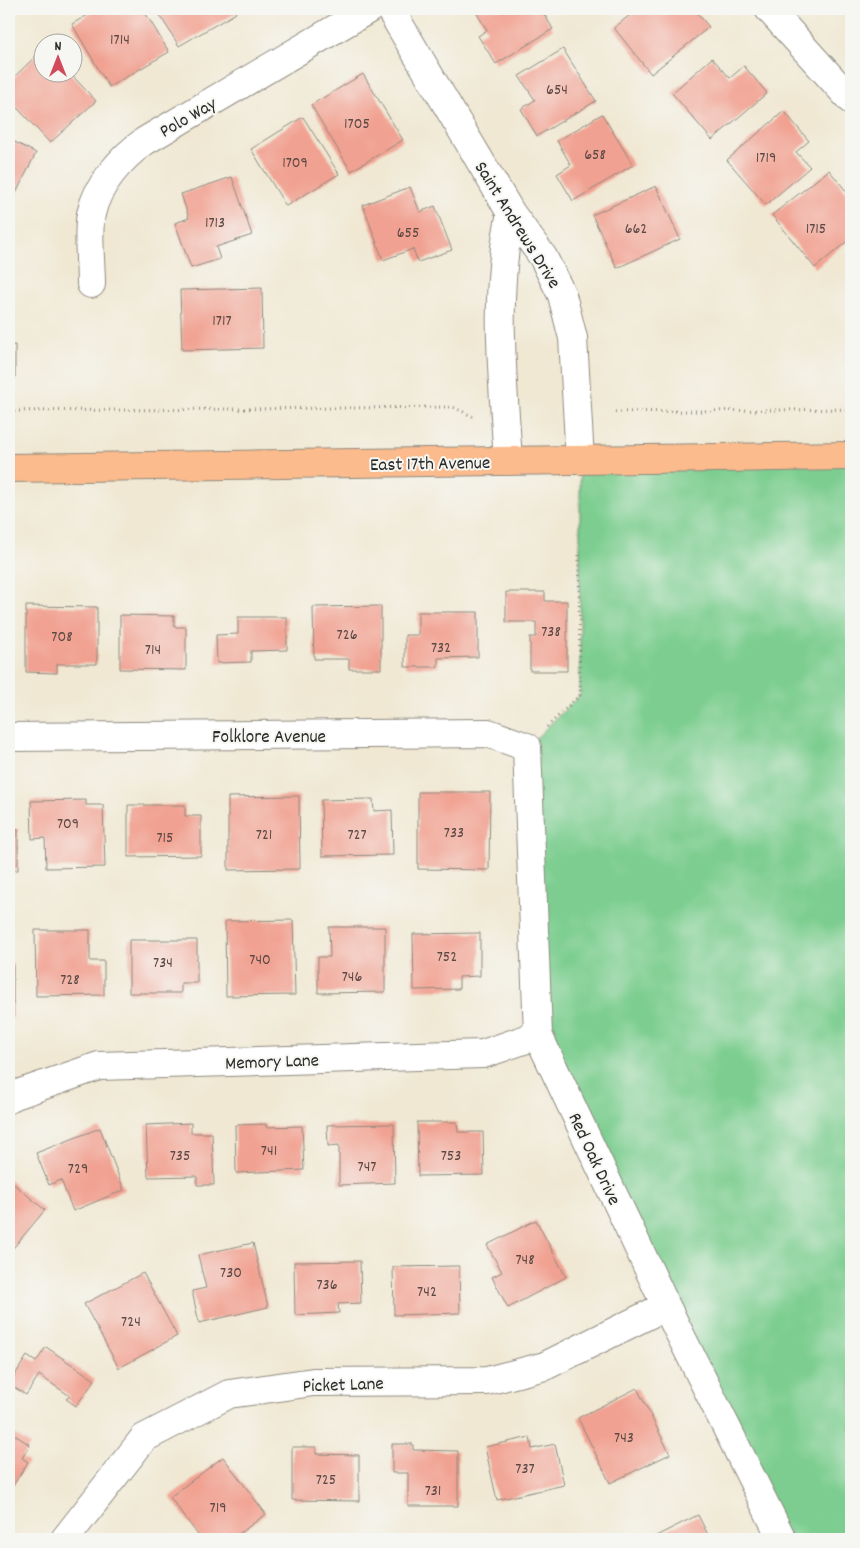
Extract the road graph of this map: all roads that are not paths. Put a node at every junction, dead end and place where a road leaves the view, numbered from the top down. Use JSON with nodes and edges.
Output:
{"nodes":[{"id":1,"x":368,"y":9,"type":"edge"},
{"id":2,"x":390,"y":9,"type":"edge"},
{"id":3,"x":769,"y":9,"type":"edge"},
{"id":4,"x":846,"y":84,"type":"edge"},
{"id":5,"x":511,"y":213,"type":"junction"},
{"id":6,"x":90,"y":284,"type":"dead end"},
{"id":7,"x":851,"y":456,"type":"edge"},
{"id":8,"x":580,"y":460,"type":"junction"},
{"id":9,"x":508,"y":461,"type":"junction"},
{"id":10,"x":9,"y":468,"type":"edge"},
{"id":11,"x":9,"y":737,"type":"edge"},
{"id":12,"x":535,"y":739,"type":"joint"},
{"id":13,"x":538,"y":1035,"type":"junction"},
{"id":14,"x":9,"y":1099,"type":"edge"},
{"id":15,"x":666,"y":1306,"type":"junction"},
{"id":16,"x":64,"y":1539,"type":"edge"},
{"id":17,"x":782,"y":1539,"type":"edge"}],
"edges":[{"from":1,"to":6,"type":"street","name":"Polo Way"},
{"from":2,"to":5,"type":"street","name":"Saint Andrews Drive"},
{"from":3,"to":4,"type":"street"},
{"from":5,"to":8,"type":"street","name":"Saint Andrews Drive"},
{"from":5,"to":9,"type":"street"},
{"from":7,"to":8,"type":"main road","name":"East 17th Avenue"},
{"from":8,"to":9,"type":"main road","name":"East 17th Avenue"},
{"from":9,"to":10,"type":"main road","name":"East 17th Avenue"},
{"from":11,"to":12,"type":"street","name":"Folklore Avenue"},
{"from":12,"to":13,"type":"street","name":"Red Oak Drive"},
{"from":13,"to":14,"type":"street","name":"Memory Lane"},
{"from":13,"to":15,"type":"street","name":"Red Oak Drive"},
{"from":15,"to":16,"type":"street","name":"Picket Lane"},
{"from":15,"to":17,"type":"street","name":"Red Oak Drive"}]}
